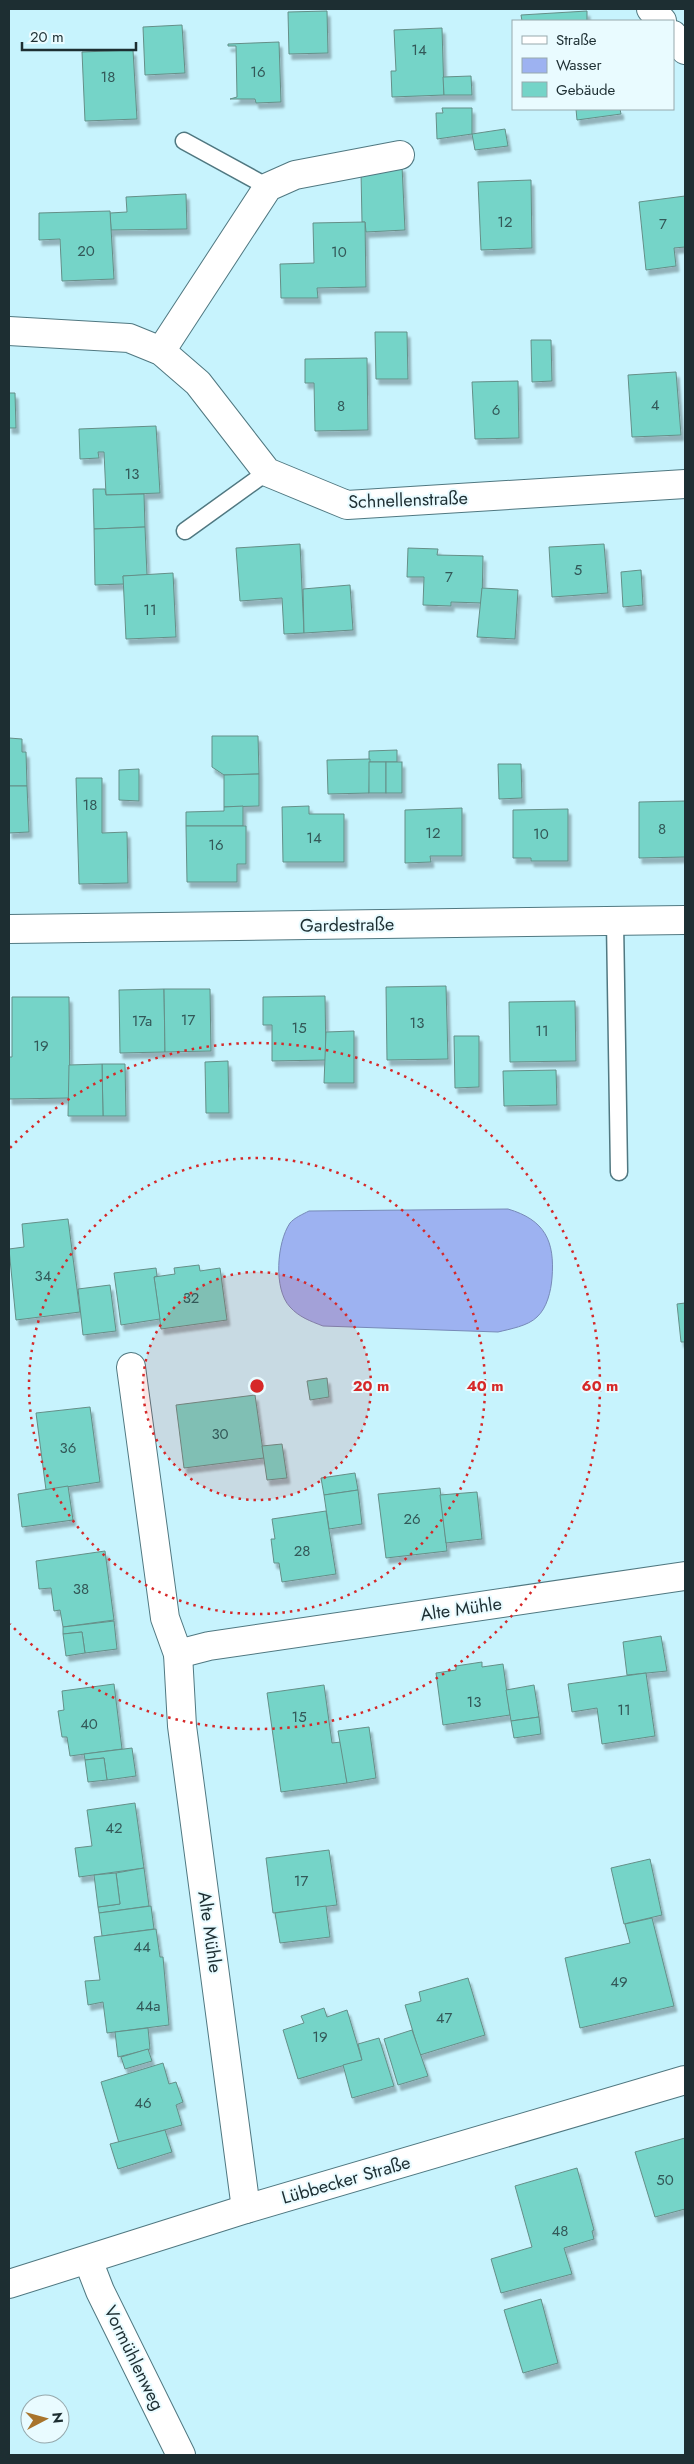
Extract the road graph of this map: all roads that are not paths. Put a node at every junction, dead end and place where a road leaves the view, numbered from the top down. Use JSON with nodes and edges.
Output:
{"nodes":[{"id":1,"x":651,"y":9,"type":"edge"},
{"id":2,"x":661,"y":20,"type":"edge"},
{"id":3,"x":674,"y":36,"type":"edge"},
{"id":4,"x":685,"y":50,"type":"edge"},
{"id":5,"x":184,"y":141,"type":"dead end"},
{"id":6,"x":400,"y":155,"type":"dead end"},
{"id":7,"x":268,"y":187,"type":"junction"},
{"id":8,"x":9,"y":332,"type":"edge"},
{"id":9,"x":161,"y":351,"type":"junction"},
{"id":10,"x":267,"y":472,"type":"junction"},
{"id":11,"x":685,"y":484,"type":"edge"},
{"id":12,"x":185,"y":531,"type":"dead end"},
{"id":13,"x":685,"y":920,"type":"edge"},
{"id":14,"x":615,"y":921,"type":"junction"},
{"id":15,"x":9,"y":929,"type":"edge"},
{"id":16,"x":619,"y":1172,"type":"dead end"},
{"id":17,"x":131,"y":1367,"type":"dead end"},
{"id":18,"x":685,"y":1576,"type":"edge"},
{"id":19,"x":178,"y":1654,"type":"junction"},
{"id":20,"x":685,"y":2080,"type":"edge"},
{"id":21,"x":246,"y":2210,"type":"junction"},
{"id":22,"x":88,"y":2260,"type":"junction"},
{"id":23,"x":9,"y":2284,"type":"edge"},
{"id":24,"x":181,"y":2455,"type":"edge"}],
"edges":[{"from":1,"to":2,"type":"street"},
{"from":3,"to":4,"type":"street"},
{"from":5,"to":7,"type":"lane"},
{"from":6,"to":7,"type":"street"},
{"from":7,"to":9,"type":"street"},
{"from":8,"to":9,"type":"street","name":"Schnellenstraße"},
{"from":9,"to":10,"type":"street","name":"Schnellenstraße"},
{"from":10,"to":11,"type":"street","name":"Schnellenstraße"},
{"from":10,"to":12,"type":"lane"},
{"from":13,"to":14,"type":"street","name":"Gardestraße"},
{"from":14,"to":15,"type":"street","name":"Gardestraße"},
{"from":14,"to":16,"type":"lane"},
{"from":17,"to":19,"type":"street","name":"Alte Mühle"},
{"from":18,"to":19,"type":"street","name":"Alte Mühle"},
{"from":19,"to":21,"type":"street","name":"Alte Mühle"},
{"from":20,"to":21,"type":"street","name":"Lübbecker Straße"},
{"from":21,"to":22,"type":"street","name":"Lübbecker Straße"},
{"from":22,"to":23,"type":"street","name":"Lübbecker Straße"},
{"from":22,"to":24,"type":"street","name":"Vormühlenweg"}]}
